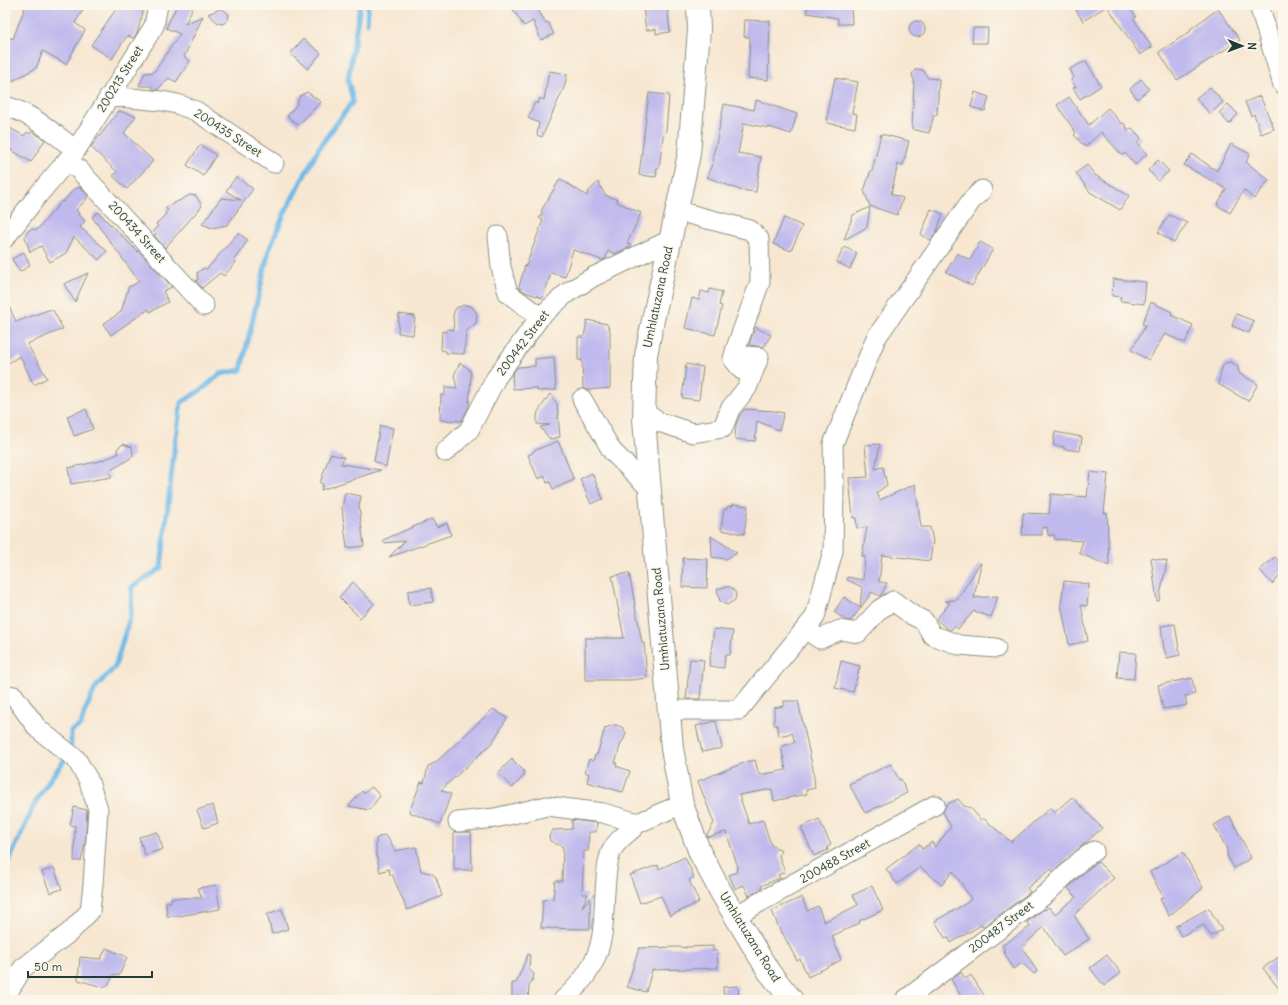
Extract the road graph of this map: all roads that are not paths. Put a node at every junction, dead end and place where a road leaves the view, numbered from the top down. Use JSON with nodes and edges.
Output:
{"nodes":[{"id":1,"x":158,"y":5,"type":"edge"},
{"id":2,"x":698,"y":5,"type":"edge"},
{"id":3,"x":1259,"y":5,"type":"edge"},
{"id":4,"x":1283,"y":85,"type":"edge"},
{"id":5,"x":109,"y":96,"type":"junction"},
{"id":6,"x":5,"y":106,"type":"edge"},
{"id":7,"x":72,"y":155,"type":"junction"},
{"id":8,"x":274,"y":163,"type":"dead end"},
{"id":9,"x":982,"y":190,"type":"dead end"},
{"id":10,"x":677,"y":211,"type":"junction"},
{"id":11,"x":498,"y":236,"type":"dead end"},
{"id":12,"x":5,"y":238,"type":"edge"},
{"id":13,"x":670,"y":240,"type":"junction"},
{"id":14,"x":204,"y":306,"type":"dead end"},
{"id":15,"x":540,"y":317,"type":"junction"},
{"id":16,"x":582,"y":399,"type":"dead end"},
{"id":17,"x":645,"y":413,"type":"junction"},
{"id":18,"x":445,"y":452,"type":"dead end"},
{"id":19,"x":650,"y":489,"type":"junction"},
{"id":20,"x":805,"y":629,"type":"junction"},
{"id":21,"x":996,"y":648,"type":"dead end"},
{"id":22,"x":5,"y":694,"type":"edge"},
{"id":23,"x":669,"y":710,"type":"junction"},
{"id":24,"x":682,"y":804,"type":"junction"},
{"id":25,"x":935,"y":805,"type":"dead end"},
{"id":26,"x":458,"y":822,"type":"dead end"},
{"id":27,"x":638,"y":823,"type":"junction"},
{"id":28,"x":1094,"y":851,"type":"dead end"},
{"id":29,"x":735,"y":916,"type":"junction"},
{"id":30,"x":5,"y":997,"type":"edge"},
{"id":31,"x":563,"y":1000,"type":"edge"},
{"id":32,"x":792,"y":1000,"type":"edge"},
{"id":33,"x":905,"y":1000,"type":"edge"}],
"edges":[{"from":1,"to":5,"type":"street","name":"200213 Street"},
{"from":2,"to":10,"type":"street","name":"Umhlatuzana Road"},
{"from":3,"to":4,"type":"street"},
{"from":5,"to":7,"type":"street","name":"200213 Street"},
{"from":5,"to":8,"type":"street","name":"200435 Street"},
{"from":6,"to":7,"type":"street"},
{"from":7,"to":12,"type":"street","name":"200213 Street"},
{"from":7,"to":14,"type":"street","name":"200434 Street"},
{"from":9,"to":20,"type":"street"},
{"from":10,"to":13,"type":"street","name":"Umhlatuzana Road"},
{"from":10,"to":17,"type":"street"},
{"from":11,"to":15,"type":"street"},
{"from":13,"to":15,"type":"street","name":"200442 Street"},
{"from":13,"to":17,"type":"street","name":"Umhlatuzana Road"},
{"from":15,"to":18,"type":"street","name":"200442 Street"},
{"from":16,"to":19,"type":"street"},
{"from":17,"to":19,"type":"street","name":"Umhlatuzana Road"},
{"from":19,"to":23,"type":"street","name":"Umhlatuzana Road"},
{"from":20,"to":21,"type":"street"},
{"from":20,"to":23,"type":"street"},
{"from":22,"to":30,"type":"street"},
{"from":23,"to":24,"type":"street","name":"Umhlatuzana Road"},
{"from":24,"to":27,"type":"street"},
{"from":24,"to":29,"type":"street","name":"Umhlatuzana Road"},
{"from":25,"to":29,"type":"street","name":"200488 Street"},
{"from":26,"to":27,"type":"street"},
{"from":27,"to":31,"type":"street"},
{"from":28,"to":33,"type":"street","name":"200487 Street"},
{"from":29,"to":32,"type":"street","name":"Umhlatuzana Road"}]}
